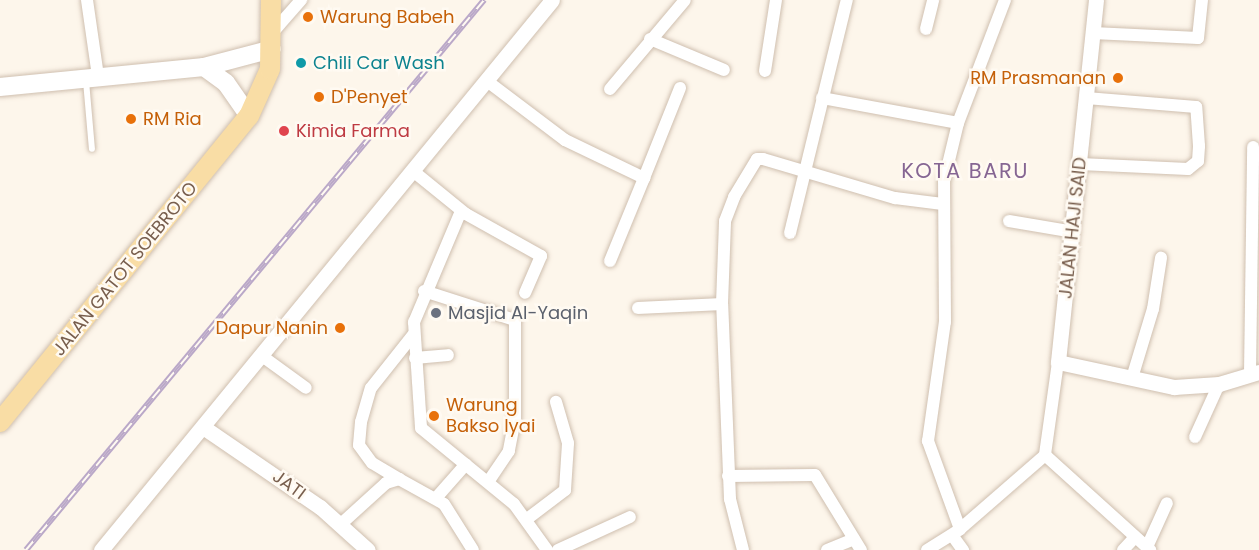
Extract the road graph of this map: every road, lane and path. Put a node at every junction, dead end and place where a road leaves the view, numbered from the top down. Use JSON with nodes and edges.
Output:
{"nodes":[{"id":1,"x":87,"y":0,"type":"edge"},
{"id":2,"x":271,"y":0,"type":"edge"},
{"id":3,"x":301,"y":0,"type":"edge"},
{"id":4,"x":552,"y":0,"type":"edge"},
{"id":5,"x":685,"y":0,"type":"edge"},
{"id":6,"x":776,"y":0,"type":"edge"},
{"id":7,"x":847,"y":0,"type":"edge"},
{"id":8,"x":933,"y":0,"type":"edge"},
{"id":9,"x":1005,"y":0,"type":"edge"},
{"id":10,"x":1096,"y":0,"type":"edge"},
{"id":11,"x":1202,"y":0,"type":"edge"},
{"id":12,"x":926,"y":29,"type":"dead end"},
{"id":13,"x":1093,"y":33,"type":"junction"},
{"id":14,"x":650,"y":39,"type":"junction"},
{"id":15,"x":272,"y":40,"type":"junction"},
{"id":16,"x":204,"y":67,"type":"junction"},
{"id":17,"x":724,"y":70,"type":"dead end"},
{"id":18,"x":765,"y":71,"type":"dead end"},
{"id":19,"x":92,"y":76,"type":"junction"},
{"id":20,"x":487,"y":81,"type":"junction"},
{"id":21,"x":0,"y":87,"type":"edge"},
{"id":22,"x":680,"y":88,"type":"dead end"},
{"id":23,"x":610,"y":89,"type":"dead end"},
{"id":24,"x":822,"y":98,"type":"junction"},
{"id":25,"x":1086,"y":98,"type":"junction"},
{"id":26,"x":249,"y":116,"type":"junction"},
{"id":27,"x":958,"y":123,"type":"junction"},
{"id":28,"x":1253,"y":147,"type":"dead end"},
{"id":29,"x":92,"y":149,"type":"dead end"},
{"id":30,"x":1080,"y":164,"type":"junction"},
{"id":31,"x":805,"y":169,"type":"junction"},
{"id":32,"x":413,"y":171,"type":"junction"},
{"id":33,"x":644,"y":178,"type":"junction"},
{"id":34,"x":943,"y":204,"type":"junction"},
{"id":35,"x":461,"y":211,"type":"junction"},
{"id":36,"x":1009,"y":220,"type":"dead end"},
{"id":37,"x":1074,"y":232,"type":"junction"},
{"id":38,"x":790,"y":233,"type":"dead end"},
{"id":39,"x":1161,"y":258,"type":"dead end"},
{"id":40,"x":610,"y":261,"type":"dead end"},
{"id":41,"x":424,"y":291,"type":"junction"},
{"id":42,"x":525,"y":293,"type":"dead end"},
{"id":43,"x":722,"y":304,"type":"junction"},
{"id":44,"x":638,"y":308,"type":"dead end"},
{"id":45,"x":413,"y":335,"type":"junction"},
{"id":46,"x":448,"y":355,"type":"dead end"},
{"id":47,"x":262,"y":356,"type":"junction"},
{"id":48,"x":415,"y":358,"type":"junction"},
{"id":49,"x":1058,"y":362,"type":"junction"},
{"id":50,"x":1255,"y":373,"type":"edge"},
{"id":51,"x":1132,"y":378,"type":"junction"},
{"id":52,"x":1218,"y":384,"type":"junction"},
{"id":53,"x":306,"y":388,"type":"dead end"},
{"id":54,"x":556,"y":402,"type":"dead end"},
{"id":55,"x":0,"y":422,"type":"edge"},
{"id":56,"x":203,"y":427,"type":"junction"},
{"id":57,"x":1195,"y":436,"type":"dead end"},
{"id":58,"x":1045,"y":455,"type":"junction"},
{"id":59,"x":466,"y":464,"type":"junction"},
{"id":60,"x":728,"y":476,"type":"junction"},
{"id":61,"x":399,"y":479,"type":"junction"},
{"id":62,"x":488,"y":482,"type":"junction"},
{"id":63,"x":436,"y":498,"type":"junction"},
{"id":64,"x":1167,"y":503,"type":"dead end"},
{"id":65,"x":630,"y":517,"type":"dead end"},
{"id":66,"x":527,"y":519,"type":"junction"},
{"id":67,"x":341,"y":524,"type":"junction"},
{"id":68,"x":956,"y":532,"type":"junction"},
{"id":69,"x":1134,"y":538,"type":"junction"},
{"id":70,"x":858,"y":545,"type":"edge"},
{"id":71,"x":1149,"y":549,"type":"edge"},
{"id":72,"x":101,"y":550,"type":"edge"},
{"id":73,"x":368,"y":550,"type":"edge"},
{"id":74,"x":473,"y":550,"type":"edge"},
{"id":75,"x":547,"y":550,"type":"edge"},
{"id":76,"x":558,"y":550,"type":"edge"},
{"id":77,"x":743,"y":550,"type":"edge"},
{"id":78,"x":827,"y":550,"type":"edge"},
{"id":79,"x":927,"y":550,"type":"edge"},
{"id":80,"x":963,"y":550,"type":"edge"},
{"id":81,"x":1123,"y":550,"type":"edge"}],
"edges":[{"from":1,"to":19,"type":"street"},
{"from":2,"to":15,"type":"main road","name":"JALAN GATOT SOEBROTO"},
{"from":3,"to":15,"type":"street"},
{"from":4,"to":20,"type":"street"},
{"from":5,"to":14,"type":"street"},
{"from":6,"to":18,"type":"street"},
{"from":7,"to":24,"type":"street"},
{"from":8,"to":12,"type":"street"},
{"from":9,"to":27,"type":"street"},
{"from":10,"to":13,"type":"street","name":"JALAN HAJI SAID"},
{"from":11,"to":13,"type":"street"},
{"from":13,"to":25,"type":"street","name":"JALAN HAJI SAID"},
{"from":14,"to":17,"type":"street"},
{"from":14,"to":23,"type":"street"},
{"from":15,"to":16,"type":"main road"},
{"from":15,"to":26,"type":"main road","name":"JALAN GATOT SOEBROTO"},
{"from":16,"to":19,"type":"main road"},
{"from":16,"to":26,"type":"main road"},
{"from":19,"to":21,"type":"main road"},
{"from":19,"to":29,"type":"lane"},
{"from":20,"to":32,"type":"street"},
{"from":20,"to":33,"type":"street"},
{"from":22,"to":33,"type":"street"},
{"from":24,"to":27,"type":"street"},
{"from":24,"to":31,"type":"street"},
{"from":25,"to":30,"type":"street","name":"JALAN HAJI SAID"},
{"from":25,"to":30,"type":"street"},
{"from":26,"to":55,"type":"main road","name":"JALAN GATOT SOEBROTO"},
{"from":27,"to":34,"type":"street"},
{"from":28,"to":50,"type":"street"},
{"from":30,"to":37,"type":"street","name":"JALAN HAJI SAID"},
{"from":31,"to":34,"type":"street"},
{"from":31,"to":38,"type":"street"},
{"from":31,"to":43,"type":"street"},
{"from":32,"to":35,"type":"street"},
{"from":32,"to":47,"type":"street"},
{"from":33,"to":40,"type":"street"},
{"from":34,"to":68,"type":"street"},
{"from":35,"to":41,"type":"street"},
{"from":35,"to":42,"type":"street"},
{"from":36,"to":37,"type":"street"},
{"from":37,"to":49,"type":"street","name":"JALAN HAJI SAID"},
{"from":39,"to":51,"type":"street"},
{"from":41,"to":45,"type":"street"},
{"from":41,"to":62,"type":"street"},
{"from":43,"to":44,"type":"street"},
{"from":43,"to":60,"type":"street"},
{"from":45,"to":48,"type":"street"},
{"from":45,"to":61,"type":"street"},
{"from":46,"to":48,"type":"street"},
{"from":47,"to":53,"type":"street"},
{"from":47,"to":56,"type":"street"},
{"from":48,"to":59,"type":"street"},
{"from":49,"to":51,"type":"street"},
{"from":49,"to":58,"type":"street","name":"JALAN HAJI SAID"},
{"from":50,"to":52,"type":"street"},
{"from":51,"to":52,"type":"street"},
{"from":52,"to":57,"type":"street"},
{"from":54,"to":66,"type":"street"},
{"from":56,"to":67,"type":"street","name":"JATI"},
{"from":56,"to":72,"type":"street"},
{"from":58,"to":68,"type":"street"},
{"from":58,"to":69,"type":"street"},
{"from":59,"to":62,"type":"street"},
{"from":59,"to":63,"type":"street"},
{"from":60,"to":70,"type":"street"},
{"from":60,"to":77,"type":"street"},
{"from":61,"to":63,"type":"street"},
{"from":61,"to":67,"type":"street"},
{"from":62,"to":66,"type":"street"},
{"from":63,"to":74,"type":"street"},
{"from":64,"to":71,"type":"street"},
{"from":65,"to":76,"type":"street"},
{"from":66,"to":75,"type":"street"},
{"from":67,"to":73,"type":"street","name":"JATI"},
{"from":68,"to":79,"type":"street"},
{"from":68,"to":80,"type":"street"},
{"from":69,"to":71,"type":"street"},
{"from":69,"to":81,"type":"street"},
{"from":70,"to":78,"type":"street"}]}
